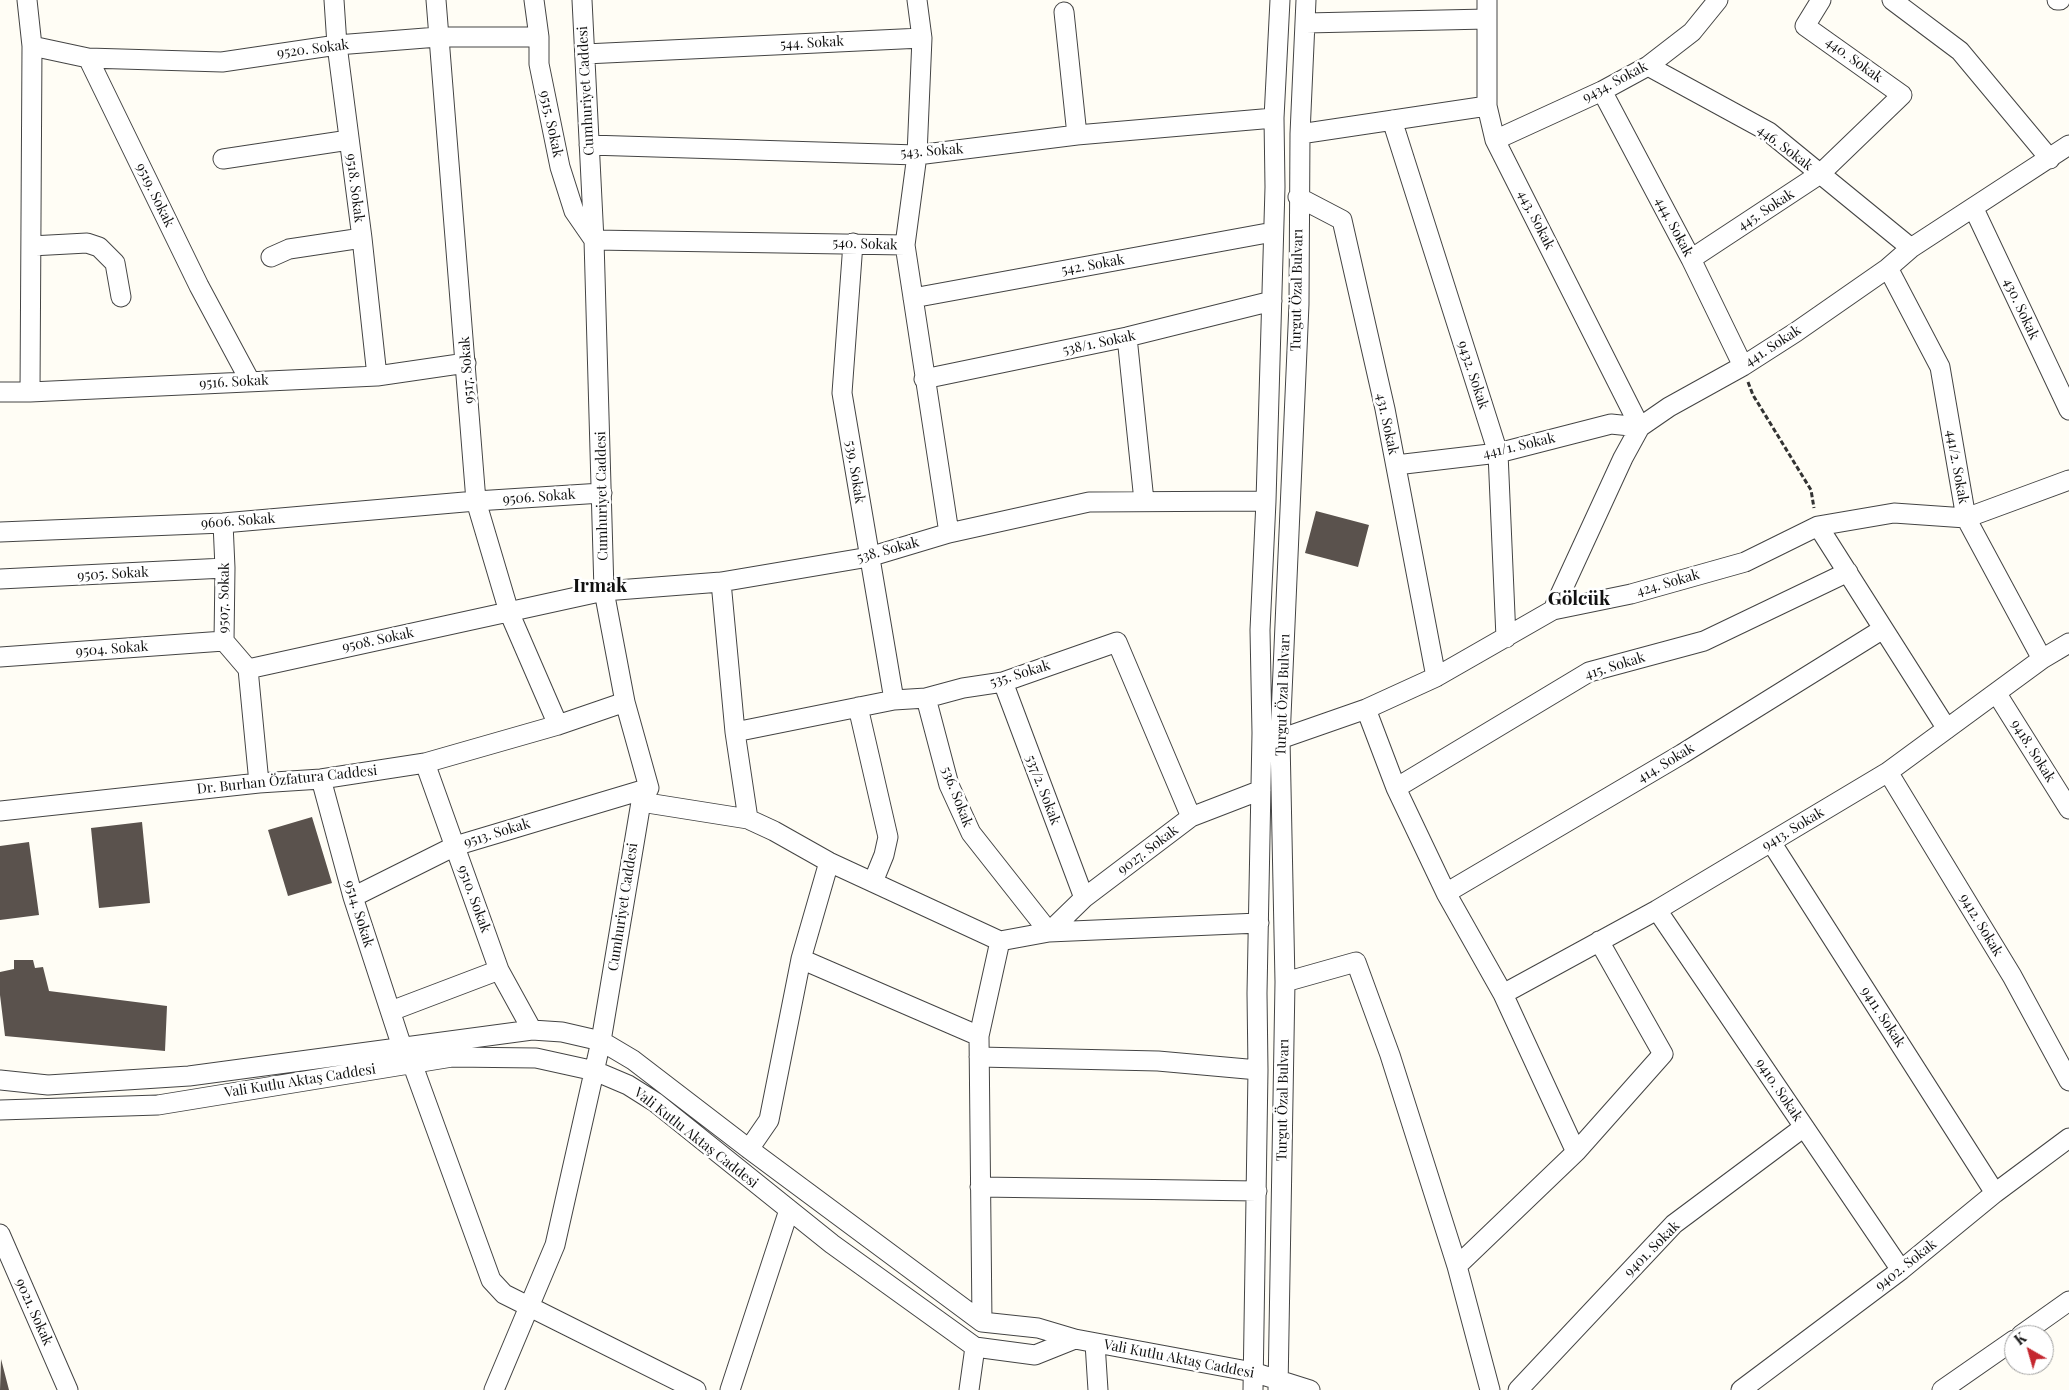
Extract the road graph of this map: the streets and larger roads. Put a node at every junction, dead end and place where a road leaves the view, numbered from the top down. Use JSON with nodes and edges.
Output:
{"nodes":[{"id":1,"x":27,"y":0,"type":"edge"},
{"id":2,"x":334,"y":0,"type":"edge"},
{"id":3,"x":436,"y":0,"type":"edge"},
{"id":4,"x":534,"y":0,"type":"edge"},
{"id":5,"x":582,"y":0,"type":"edge"},
{"id":6,"x":917,"y":0,"type":"edge"},
{"id":7,"x":1280,"y":0,"type":"edge"},
{"id":8,"x":1306,"y":0,"type":"edge"},
{"id":9,"x":1487,"y":0,"type":"edge"},
{"id":10,"x":1718,"y":0,"type":"edge"},
{"id":11,"x":1820,"y":0,"type":"edge"},
{"id":12,"x":1892,"y":0,"type":"edge"},
{"id":13,"x":1064,"y":12,"type":"dead end"},
{"id":14,"x":1487,"y":19,"type":"junction"},
{"id":15,"x":1306,"y":23,"type":"junction"},
{"id":16,"x":539,"y":37,"type":"junction"},
{"id":17,"x":438,"y":38,"type":"junction"},
{"id":18,"x":922,"y":38,"type":"junction"},
{"id":19,"x":337,"y":45,"type":"junction"},
{"id":20,"x":32,"y":46,"type":"junction"},
{"id":21,"x":585,"y":54,"type":"junction"},
{"id":22,"x":88,"y":58,"type":"junction"},
{"id":23,"x":1648,"y":66,"type":"junction"},
{"id":24,"x":1602,"y":90,"type":"junction"},
{"id":25,"x":1902,"y":95,"type":"joint"},
{"id":26,"x":1487,"y":106,"type":"junction"},
{"id":27,"x":1274,"y":118,"type":"junction"},
{"id":28,"x":1392,"y":120,"type":"junction"},
{"id":29,"x":1300,"y":134,"type":"junction"},
{"id":30,"x":1077,"y":136,"type":"junction"},
{"id":31,"x":349,"y":140,"type":"junction"},
{"id":32,"x":1495,"y":140,"type":"junction"},
{"id":33,"x":589,"y":145,"type":"junction"},
{"id":34,"x":2069,"y":145,"type":"edge"},
{"id":35,"x":916,"y":155,"type":"junction"},
{"id":36,"x":223,"y":159,"type":"dead end"},
{"id":37,"x":2050,"y":159,"type":"junction"},
{"id":38,"x":1820,"y":174,"type":"junction"},
{"id":39,"x":1298,"y":197,"type":"junction"},
{"id":40,"x":1974,"y":209,"type":"junction"},
{"id":41,"x":1273,"y":232,"type":"junction"},
{"id":42,"x":362,"y":238,"type":"junction"},
{"id":43,"x":594,"y":240,"type":"junction"},
{"id":44,"x":852,"y":243,"type":"junction"},
{"id":45,"x":905,"y":245,"type":"junction"},
{"id":46,"x":31,"y":246,"type":"junction"},
{"id":47,"x":1911,"y":248,"type":"junction"},
{"id":48,"x":271,"y":257,"type":"dead end"},
{"id":49,"x":1691,"y":259,"type":"junction"},
{"id":50,"x":1888,"y":268,"type":"junction"},
{"id":51,"x":121,"y":297,"type":"dead end"},
{"id":52,"x":913,"y":298,"type":"junction"},
{"id":53,"x":1272,"y":301,"type":"junction"},
{"id":54,"x":1127,"y":337,"type":"junction"},
{"id":55,"x":466,"y":363,"type":"junction"},
{"id":56,"x":1743,"y":366,"type":"junction"},
{"id":57,"x":377,"y":376,"type":"junction"},
{"id":58,"x":924,"y":379,"type":"junction"},
{"id":59,"x":250,"y":382,"type":"junction"},
{"id":60,"x":0,"y":392,"type":"edge"},
{"id":61,"x":30,"y":392,"type":"junction"},
{"id":62,"x":2069,"y":410,"type":"edge"},
{"id":63,"x":1640,"y":427,"type":"junction"},
{"id":64,"x":1498,"y":453,"type":"junction"},
{"id":65,"x":1396,"y":465,"type":"junction"},
{"id":66,"x":2069,"y":480,"type":"edge"},
{"id":67,"x":602,"y":493,"type":"junction"},
{"id":68,"x":1144,"y":501,"type":"junction"},
{"id":69,"x":1266,"y":501,"type":"junction"},
{"id":70,"x":476,"y":502,"type":"junction"},
{"id":71,"x":1966,"y":518,"type":"junction"},
{"id":72,"x":222,"y":523,"type":"junction"},
{"id":73,"x":1818,"y":526,"type":"junction"},
{"id":74,"x":0,"y":532,"type":"edge"},
{"id":75,"x":949,"y":533,"type":"junction"},
{"id":76,"x":869,"y":557,"type":"junction"},
{"id":77,"x":225,"y":568,"type":"junction"},
{"id":78,"x":1848,"y":572,"type":"junction"},
{"id":79,"x":0,"y":579,"type":"edge"},
{"id":80,"x":721,"y":582,"type":"junction"},
{"id":81,"x":604,"y":591,"type":"junction"},
{"id":82,"x":1553,"y":610,"type":"junction"},
{"id":83,"x":509,"y":612,"type":"junction"},
{"id":84,"x":1882,"y":629,"type":"junction"},
{"id":85,"x":1506,"y":638,"type":"junction"},
{"id":86,"x":224,"y":641,"type":"junction"},
{"id":87,"x":2069,"y":644,"type":"edge"},
{"id":88,"x":0,"y":657,"type":"edge"},
{"id":89,"x":2042,"y":659,"type":"junction"},
{"id":90,"x":248,"y":669,"type":"junction"},
{"id":91,"x":1436,"y":677,"type":"junction"},
{"id":92,"x":1002,"y":682,"type":"junction"},
{"id":93,"x":1997,"y":694,"type":"junction"},
{"id":94,"x":926,"y":698,"type":"junction"},
{"id":95,"x":894,"y":700,"type":"junction"},
{"id":96,"x":625,"y":702,"type":"junction"},
{"id":97,"x":858,"y":707,"type":"junction"},
{"id":98,"x":1366,"y":709,"type":"junction"},
{"id":99,"x":558,"y":726,"type":"junction"},
{"id":100,"x":1947,"y":729,"type":"junction"},
{"id":101,"x":735,"y":732,"type":"junction"},
{"id":102,"x":1280,"y":739,"type":"junction"},
{"id":103,"x":425,"y":763,"type":"junction"},
{"id":104,"x":1888,"y":772,"type":"junction"},
{"id":105,"x":321,"y":779,"type":"junction"},
{"id":106,"x":259,"y":783,"type":"junction"},
{"id":107,"x":1396,"y":788,"type":"junction"},
{"id":108,"x":1261,"y":790,"type":"junction"},
{"id":109,"x":645,"y":795,"type":"junction"},
{"id":110,"x":2069,"y":809,"type":"edge"},
{"id":111,"x":0,"y":811,"type":"edge"},
{"id":112,"x":1191,"y":817,"type":"junction"},
{"id":113,"x":748,"y":819,"type":"junction"},
{"id":114,"x":1771,"y":842,"type":"junction"},
{"id":115,"x":455,"y":846,"type":"junction"},
{"id":116,"x":829,"y":862,"type":"junction"},
{"id":117,"x":873,"y":882,"type":"junction"},
{"id":118,"x":1446,"y":893,"type":"junction"},
{"id":119,"x":353,"y":897,"type":"junction"},
{"id":120,"x":1084,"y":898,"type":"junction"},
{"id":121,"x":1657,"y":910,"type":"junction"},
{"id":122,"x":1259,"y":923,"type":"junction"},
{"id":123,"x":1049,"y":932,"type":"junction"},
{"id":124,"x":1000,"y":941,"type":"junction"},
{"id":125,"x":1599,"y":941,"type":"junction"},
{"id":126,"x":801,"y":959,"type":"junction"},
{"id":127,"x":499,"y":970,"type":"junction"},
{"id":128,"x":1285,"y":982,"type":"junction"},
{"id":129,"x":1503,"y":994,"type":"junction"},
{"id":130,"x":391,"y":1011,"type":"junction"},
{"id":131,"x":532,"y":1030,"type":"junction"},
{"id":132,"x":979,"y":1036,"type":"junction"},
{"id":133,"x":602,"y":1041,"type":"junction"},
{"id":134,"x":402,"y":1047,"type":"junction"},
{"id":135,"x":979,"y":1057,"type":"junction"},
{"id":136,"x":412,"y":1063,"type":"junction"},
{"id":137,"x":1258,"y":1070,"type":"junction"},
{"id":138,"x":594,"y":1071,"type":"junction"},
{"id":139,"x":0,"y":1080,"type":"edge"},
{"id":140,"x":2069,"y":1081,"type":"edge"},
{"id":141,"x":0,"y":1110,"type":"edge"},
{"id":142,"x":1804,"y":1127,"type":"junction"},
{"id":143,"x":2069,"y":1138,"type":"edge"},
{"id":144,"x":749,"y":1149,"type":"junction"},
{"id":145,"x":1576,"y":1152,"type":"junction"},
{"id":146,"x":980,"y":1187,"type":"junction"},
{"id":147,"x":1257,"y":1191,"type":"junction"},
{"id":148,"x":1995,"y":1193,"type":"junction"},
{"id":149,"x":789,"y":1210,"type":"junction"},
{"id":150,"x":0,"y":1234,"type":"edge"},
{"id":151,"x":1457,"y":1266,"type":"junction"},
{"id":152,"x":1901,"y":1270,"type":"junction"},
{"id":153,"x":2069,"y":1301,"type":"edge"},
{"id":154,"x":529,"y":1306,"type":"junction"},
{"id":155,"x":982,"y":1322,"type":"junction"},
{"id":156,"x":2035,"y":1325,"type":"edge"},
{"id":157,"x":1075,"y":1339,"type":"junction"},
{"id":158,"x":1095,"y":1343,"type":"junction"},
{"id":159,"x":975,"y":1347,"type":"junction"},
{"id":160,"x":2004,"y":1348,"type":"edge"},
{"id":161,"x":1253,"y":1381,"type":"edge"},
{"id":162,"x":1278,"y":1385,"type":"edge"},
{"id":163,"x":1952,"y":1387,"type":"edge"},
{"id":164,"x":68,"y":1390,"type":"edge"},
{"id":165,"x":494,"y":1390,"type":"edge"},
{"id":166,"x":696,"y":1390,"type":"edge"},
{"id":167,"x":730,"y":1390,"type":"edge"},
{"id":168,"x":969,"y":1390,"type":"edge"},
{"id":169,"x":1098,"y":1390,"type":"edge"},
{"id":170,"x":1310,"y":1390,"type":"edge"},
{"id":171,"x":1490,"y":1390,"type":"edge"},
{"id":172,"x":1518,"y":1390,"type":"edge"},
{"id":173,"x":1741,"y":1390,"type":"edge"}],
"edges":[{"from":1,"to":20,"type":"street"},
{"from":2,"to":19,"type":"street","name":"9518. Sokak"},
{"from":3,"to":17,"type":"street","name":"9517. Sokak"},
{"from":4,"to":16,"type":"street","name":"9515. Sokak"},
{"from":5,"to":21,"type":"street","name":"Cumhuriyet Caddesi"},
{"from":6,"to":18,"type":"street"},
{"from":7,"to":27,"type":"street","name":"Turgut Özal Bulvarı"},
{"from":8,"to":15,"type":"street","name":"Turgut Özal Bulvarı"},
{"from":9,"to":14,"type":"street","name":"443. Sokak"},
{"from":10,"to":23,"type":"street","name":"9434. Sokak"},
{"from":11,"to":25,"type":"street","name":"440. Sokak"},
{"from":12,"to":37,"type":"street"},
{"from":13,"to":30,"type":"street"},
{"from":14,"to":15,"type":"street"},
{"from":14,"to":26,"type":"street","name":"443. Sokak"},
{"from":15,"to":29,"type":"street","name":"Turgut Özal Bulvarı"},
{"from":16,"to":17,"type":"street","name":"9520. Sokak"},
{"from":16,"to":43,"type":"street","name":"9515. Sokak"},
{"from":17,"to":19,"type":"street","name":"9520. Sokak"},
{"from":17,"to":55,"type":"street","name":"9517. Sokak"},
{"from":18,"to":21,"type":"street","name":"544. Sokak"},
{"from":18,"to":35,"type":"street"},
{"from":19,"to":22,"type":"street","name":"9520. Sokak"},
{"from":19,"to":31,"type":"street","name":"9518. Sokak"},
{"from":20,"to":22,"type":"street"},
{"from":20,"to":46,"type":"street"},
{"from":21,"to":33,"type":"street","name":"Cumhuriyet Caddesi"},
{"from":22,"to":59,"type":"street","name":"9519. Sokak"},
{"from":23,"to":24,"type":"street","name":"9434. Sokak"},
{"from":23,"to":38,"type":"street","name":"446. Sokak"},
{"from":24,"to":32,"type":"street","name":"9434. Sokak"},
{"from":24,"to":49,"type":"street","name":"444. Sokak"},
{"from":25,"to":38,"type":"street","name":"445. Sokak"},
{"from":26,"to":28,"type":"street"},
{"from":26,"to":32,"type":"street","name":"443. Sokak"},
{"from":27,"to":30,"type":"street","name":"543. Sokak"},
{"from":27,"to":41,"type":"street","name":"Turgut Özal Bulvarı"},
{"from":28,"to":29,"type":"street"},
{"from":28,"to":64,"type":"street","name":"9432. Sokak"},
{"from":29,"to":39,"type":"street","name":"Turgut Özal Bulvarı"},
{"from":30,"to":35,"type":"street","name":"543. Sokak"},
{"from":31,"to":36,"type":"street"},
{"from":31,"to":42,"type":"street","name":"9518. Sokak"},
{"from":32,"to":63,"type":"street","name":"443. Sokak"},
{"from":33,"to":35,"type":"street","name":"543. Sokak"},
{"from":33,"to":43,"type":"street","name":"Cumhuriyet Caddesi"},
{"from":34,"to":37,"type":"street","name":"441. Sokak"},
{"from":35,"to":45,"type":"street"},
{"from":37,"to":40,"type":"street","name":"441. Sokak"},
{"from":38,"to":47,"type":"street","name":"446. Sokak"},
{"from":38,"to":49,"type":"street","name":"445. Sokak"},
{"from":39,"to":65,"type":"street","name":"431. Sokak"},
{"from":39,"to":102,"type":"street","name":"Turgut Özal Bulvarı"},
{"from":40,"to":47,"type":"street","name":"441. Sokak"},
{"from":40,"to":62,"type":"street","name":"430. Sokak"},
{"from":41,"to":52,"type":"street","name":"542. Sokak"},
{"from":41,"to":53,"type":"street","name":"Turgut Özal Bulvarı"},
{"from":42,"to":48,"type":"street"},
{"from":42,"to":57,"type":"street","name":"9518. Sokak"},
{"from":43,"to":44,"type":"street","name":"540. Sokak"},
{"from":43,"to":67,"type":"street","name":"Cumhuriyet Caddesi"},
{"from":44,"to":45,"type":"street","name":"540. Sokak"},
{"from":44,"to":76,"type":"street","name":"539. Sokak"},
{"from":45,"to":52,"type":"street","name":"540. Sokak"},
{"from":46,"to":51,"type":"street"},
{"from":46,"to":61,"type":"street"},
{"from":47,"to":50,"type":"street","name":"441. Sokak"},
{"from":49,"to":56,"type":"street","name":"444. Sokak"},
{"from":50,"to":56,"type":"street","name":"441. Sokak"},
{"from":50,"to":71,"type":"street","name":"441/2. Sokak"},
{"from":52,"to":58,"type":"street","name":"540. Sokak"},
{"from":53,"to":54,"type":"street","name":"538/1. Sokak"},
{"from":53,"to":69,"type":"street","name":"Turgut Özal Bulvarı"},
{"from":54,"to":58,"type":"street","name":"538/1. Sokak"},
{"from":54,"to":68,"type":"street"},
{"from":55,"to":57,"type":"street","name":"9516. Sokak"},
{"from":55,"to":70,"type":"street","name":"9517. Sokak"},
{"from":56,"to":63,"type":"street","name":"441. Sokak"},
{"from":57,"to":59,"type":"street","name":"9516. Sokak"},
{"from":58,"to":75,"type":"street","name":"540. Sokak"},
{"from":59,"to":61,"type":"street","name":"9516. Sokak"},
{"from":60,"to":61,"type":"street","name":"9516. Sokak"},
{"from":63,"to":64,"type":"street","name":"441/1. Sokak"},
{"from":63,"to":82,"type":"street","name":"441. Sokak"},
{"from":64,"to":65,"type":"street","name":"441/1. Sokak"},
{"from":64,"to":85,"type":"street","name":"9432. Sokak"},
{"from":65,"to":91,"type":"street","name":"431. Sokak"},
{"from":66,"to":71,"type":"street","name":"424. Sokak"},
{"from":67,"to":70,"type":"street","name":"9506. Sokak"},
{"from":67,"to":81,"type":"street","name":"Cumhuriyet Caddesi"},
{"from":68,"to":69,"type":"street","name":"538. Sokak"},
{"from":68,"to":75,"type":"street","name":"538. Sokak"},
{"from":69,"to":108,"type":"street","name":"Turgut Özal Bulvarı"},
{"from":70,"to":72,"type":"street","name":"9606. Sokak"},
{"from":70,"to":83,"type":"street","name":"9517. Sokak"},
{"from":71,"to":73,"type":"street","name":"424. Sokak"},
{"from":71,"to":89,"type":"street","name":"441/2. Sokak"},
{"from":72,"to":74,"type":"street","name":"9606. Sokak"},
{"from":72,"to":77,"type":"street","name":"9507. Sokak"},
{"from":73,"to":78,"type":"street"},
{"from":73,"to":82,"type":"street","name":"424. Sokak"},
{"from":75,"to":76,"type":"street","name":"538. Sokak"},
{"from":76,"to":80,"type":"street","name":"538. Sokak"},
{"from":76,"to":95,"type":"street","name":"539. Sokak"},
{"from":77,"to":79,"type":"street","name":"9505. Sokak"},
{"from":77,"to":86,"type":"street","name":"9507. Sokak"},
{"from":78,"to":84,"type":"street"},
{"from":78,"to":107,"type":"street","name":"415. Sokak"},
{"from":80,"to":81,"type":"street","name":"538. Sokak"},
{"from":80,"to":101,"type":"street"},
{"from":81,"to":83,"type":"street","name":"538. Sokak"},
{"from":81,"to":96,"type":"street","name":"Cumhuriyet Caddesi"},
{"from":82,"to":85,"type":"street","name":"424. Sokak"},
{"from":83,"to":90,"type":"street","name":"9508. Sokak"},
{"from":83,"to":99,"type":"street","name":"9517. Sokak"},
{"from":84,"to":100,"type":"street"},
{"from":84,"to":118,"type":"street","name":"414. Sokak"},
{"from":85,"to":91,"type":"street","name":"424. Sokak"},
{"from":86,"to":88,"type":"street","name":"9504. Sokak"},
{"from":86,"to":90,"type":"street","name":"9507. Sokak"},
{"from":87,"to":89,"type":"street","name":"9413. Sokak"},
{"from":89,"to":93,"type":"street","name":"9413. Sokak"},
{"from":90,"to":106,"type":"street"},
{"from":91,"to":98,"type":"street","name":"424. Sokak"},
{"from":92,"to":94,"type":"street","name":"535. Sokak"},
{"from":92,"to":112,"type":"street","name":"535. Sokak"},
{"from":92,"to":120,"type":"street","name":"537/2. Sokak"},
{"from":93,"to":100,"type":"street","name":"9413. Sokak"},
{"from":93,"to":110,"type":"street","name":"9418. Sokak"},
{"from":94,"to":95,"type":"street","name":"535. Sokak"},
{"from":94,"to":123,"type":"street","name":"536. Sokak"},
{"from":95,"to":97,"type":"street","name":"535. Sokak"},
{"from":96,"to":99,"type":"street","name":"Dr. Burhan Özfatura Caddesi"},
{"from":96,"to":109,"type":"street","name":"Cumhuriyet Caddesi"},
{"from":97,"to":101,"type":"street","name":"535. Sokak"},
{"from":97,"to":117,"type":"street"},
{"from":98,"to":102,"type":"street","name":"424. Sokak"},
{"from":98,"to":107,"type":"street"},
{"from":99,"to":103,"type":"street","name":"Dr. Burhan Özfatura Caddesi"},
{"from":100,"to":104,"type":"street","name":"9413. Sokak"},
{"from":101,"to":113,"type":"street"},
{"from":102,"to":128,"type":"street","name":"Turgut Özal Bulvarı"},
{"from":103,"to":105,"type":"street","name":"Dr. Burhan Özfatura Caddesi"},
{"from":103,"to":115,"type":"street","name":"9510. Sokak"},
{"from":104,"to":114,"type":"street","name":"9413. Sokak"},
{"from":104,"to":140,"type":"street","name":"9412. Sokak"},
{"from":105,"to":106,"type":"street","name":"Dr. Burhan Özfatura Caddesi"},
{"from":105,"to":119,"type":"street","name":"9514. Sokak"},
{"from":106,"to":111,"type":"street","name":"Dr. Burhan Özfatura Caddesi"},
{"from":107,"to":118,"type":"street"},
{"from":108,"to":112,"type":"street","name":"9027. Sokak"},
{"from":108,"to":122,"type":"street","name":"Turgut Özal Bulvarı"},
{"from":109,"to":113,"type":"street"},
{"from":109,"to":115,"type":"street","name":"9513. Sokak"},
{"from":109,"to":133,"type":"street","name":"Cumhuriyet Caddesi"},
{"from":112,"to":120,"type":"street","name":"9027. Sokak"},
{"from":113,"to":116,"type":"street"},
{"from":114,"to":121,"type":"street","name":"9413. Sokak"},
{"from":114,"to":148,"type":"street","name":"9411. Sokak"},
{"from":115,"to":119,"type":"street","name":"9513. Sokak"},
{"from":115,"to":127,"type":"street","name":"9510. Sokak"},
{"from":116,"to":117,"type":"street"},
{"from":116,"to":126,"type":"street"},
{"from":117,"to":124,"type":"street"},
{"from":118,"to":129,"type":"street"},
{"from":119,"to":130,"type":"street","name":"9514. Sokak"},
{"from":120,"to":123,"type":"street","name":"9027. Sokak"},
{"from":121,"to":125,"type":"street","name":"9413. Sokak"},
{"from":121,"to":142,"type":"street","name":"9410. Sokak"},
{"from":122,"to":123,"type":"street"},
{"from":122,"to":137,"type":"street","name":"Turgut Özal Bulvarı"},
{"from":123,"to":124,"type":"street"},
{"from":124,"to":132,"type":"street"},
{"from":125,"to":129,"type":"street","name":"9413. Sokak"},
{"from":125,"to":145,"type":"street"},
{"from":126,"to":132,"type":"street"},
{"from":126,"to":144,"type":"street"},
{"from":127,"to":130,"type":"street"},
{"from":127,"to":131,"type":"street","name":"9510. Sokak"},
{"from":128,"to":151,"type":"street"},
{"from":128,"to":162,"type":"street","name":"Turgut Özal Bulvarı"},
{"from":129,"to":145,"type":"street"},
{"from":130,"to":134,"type":"street","name":"9514. Sokak"},
{"from":131,"to":133,"type":"street","name":"Vali Kutlu Aktaş Caddesi"},
{"from":131,"to":134,"type":"street","name":"Vali Kutlu Aktaş Caddesi"},
{"from":132,"to":135,"type":"street"},
{"from":133,"to":138,"type":"street","name":"Cumhuriyet Caddesi"},
{"from":133,"to":144,"type":"street","name":"Vali Kutlu Aktaş Caddesi"},
{"from":134,"to":139,"type":"street","name":"Vali Kutlu Aktaş Caddesi"},
{"from":135,"to":137,"type":"street"},
{"from":135,"to":146,"type":"street"},
{"from":136,"to":138,"type":"street","name":"Vali Kutlu Aktaş Caddesi"},
{"from":136,"to":141,"type":"street","name":"Vali Kutlu Aktaş Caddesi"},
{"from":136,"to":154,"type":"street"},
{"from":137,"to":147,"type":"street","name":"Turgut Özal Bulvarı"},
{"from":138,"to":149,"type":"street","name":"Vali Kutlu Aktaş Caddesi"},
{"from":138,"to":154,"type":"street","name":"Cumhuriyet Caddesi"},
{"from":142,"to":152,"type":"street","name":"9410. Sokak"},
{"from":142,"to":172,"type":"street","name":"9401. Sokak"},
{"from":143,"to":148,"type":"street","name":"9402. Sokak"},
{"from":144,"to":155,"type":"street","name":"Vali Kutlu Aktaş Caddesi"},
{"from":145,"to":151,"type":"street"},
{"from":146,"to":147,"type":"street"},
{"from":146,"to":155,"type":"street"},
{"from":147,"to":161,"type":"street","name":"Turgut Özal Bulvarı"},
{"from":148,"to":152,"type":"street","name":"9402. Sokak"},
{"from":149,"to":159,"type":"street","name":"Vali Kutlu Aktaş Caddesi"},
{"from":149,"to":167,"type":"street"},
{"from":150,"to":164,"type":"street","name":"9021. Sokak"},
{"from":151,"to":171,"type":"street"},
{"from":152,"to":173,"type":"street","name":"9402. Sokak"},
{"from":153,"to":156,"type":"street"},
{"from":154,"to":165,"type":"street","name":"Cumhuriyet Caddesi"},
{"from":154,"to":166,"type":"street"},
{"from":155,"to":157,"type":"street","name":"Vali Kutlu Aktaş Caddesi"},
{"from":157,"to":158,"type":"street","name":"Vali Kutlu Aktaş Caddesi"},
{"from":157,"to":159,"type":"street","name":"Vali Kutlu Aktaş Caddesi"},
{"from":158,"to":161,"type":"street","name":"Vali Kutlu Aktaş Caddesi"},
{"from":158,"to":169,"type":"street"},
{"from":159,"to":168,"type":"street"},
{"from":160,"to":163,"type":"street"},
{"from":161,"to":162,"type":"street","name":"Vali Kutlu Aktaş Caddesi"},
{"from":162,"to":170,"type":"street","name":"Vali Kutlu Aktaş Caddesi"}]}
